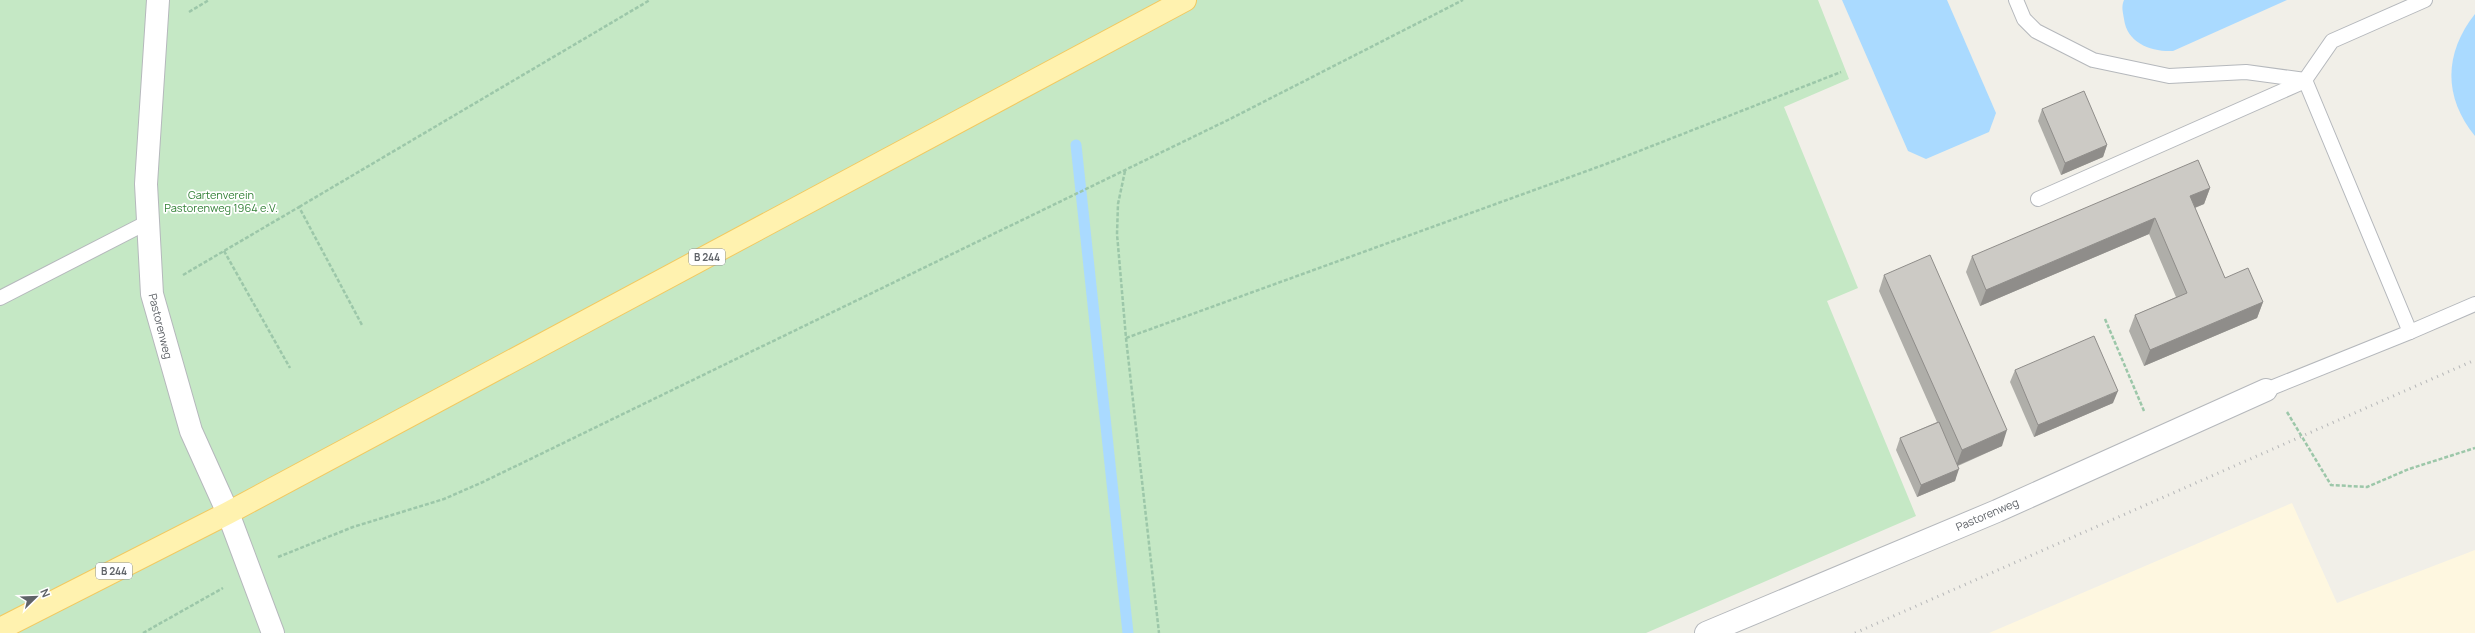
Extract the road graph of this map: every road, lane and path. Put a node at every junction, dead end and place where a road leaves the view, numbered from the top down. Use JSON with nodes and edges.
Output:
{"nodes":[{"id":1,"x":158,"y":0,"type":"edge"},
{"id":2,"x":650,"y":0,"type":"edge"},
{"id":3,"x":1185,"y":0,"type":"edge"},
{"id":4,"x":1463,"y":0,"type":"edge"},
{"id":5,"x":2016,"y":0,"type":"edge"},
{"id":6,"x":2425,"y":0,"type":"edge"},
{"id":7,"x":1841,"y":72,"type":"dead end"},
{"id":8,"x":2305,"y":80,"type":"junction"},
{"id":9,"x":1124,"y":171,"type":"junction"},
{"id":10,"x":2038,"y":199,"type":"dead end"},
{"id":11,"x":299,"y":207,"type":"junction"},
{"id":12,"x":146,"y":223,"type":"junction"},
{"id":13,"x":224,"y":251,"type":"junction"},
{"id":14,"x":152,"y":294,"type":"junction"},
{"id":15,"x":0,"y":298,"type":"edge"},
{"id":16,"x":2475,"y":304,"type":"edge"},
{"id":17,"x":2105,"y":319,"type":"dead end"},
{"id":18,"x":362,"y":325,"type":"dead end"},
{"id":19,"x":2410,"y":332,"type":"junction"},
{"id":20,"x":1126,"y":338,"type":"junction"},
{"id":21,"x":290,"y":368,"type":"dead end"},
{"id":22,"x":2266,"y":390,"type":"junction"},
{"id":23,"x":2156,"y":439,"type":"junction"},
{"id":24,"x":2475,"y":448,"type":"edge"},
{"id":25,"x":228,"y":513,"type":"junction"},
{"id":26,"x":250,"y":571,"type":"junction"},
{"id":27,"x":0,"y":629,"type":"edge"},
{"id":28,"x":143,"y":633,"type":"edge"},
{"id":29,"x":273,"y":633,"type":"edge"},
{"id":30,"x":1159,"y":633,"type":"edge"},
{"id":31,"x":1706,"y":633,"type":"edge"}],
"edges":[{"from":1,"to":12,"type":"street","name":"Pastorenweg"},
{"from":2,"to":11,"type":"path"},
{"from":3,"to":25,"type":"main road","number":"B 244"},
{"from":4,"to":9,"type":"path"},
{"from":5,"to":8,"type":"lane"},
{"from":6,"to":8,"type":"lane"},
{"from":7,"to":20,"type":"path"},
{"from":8,"to":10,"type":"lane"},
{"from":8,"to":19,"type":"lane"},
{"from":9,"to":20,"type":"path"},
{"from":9,"to":26,"type":"path"},
{"from":11,"to":13,"type":"path"},
{"from":11,"to":18,"type":"path"},
{"from":12,"to":14,"type":"street","name":"Pastorenweg"},
{"from":12,"to":15,"type":"lane"},
{"from":13,"to":14,"type":"path"},
{"from":13,"to":21,"type":"path"},
{"from":14,"to":25,"type":"street","name":"Pastorenweg"},
{"from":16,"to":19,"type":"lane"},
{"from":17,"to":23,"type":"path"},
{"from":19,"to":22,"type":"lane"},
{"from":20,"to":30,"type":"path"},
{"from":22,"to":23,"type":"street","name":"Pastorenweg"},
{"from":22,"to":24,"type":"path"},
{"from":23,"to":31,"type":"street","name":"Pastorenweg"},
{"from":25,"to":26,"type":"street","name":"Pastorenweg"},
{"from":25,"to":27,"type":"main road","number":"B 244"},
{"from":26,"to":28,"type":"path"},
{"from":26,"to":29,"type":"street","name":"Pastorenweg"}]}
